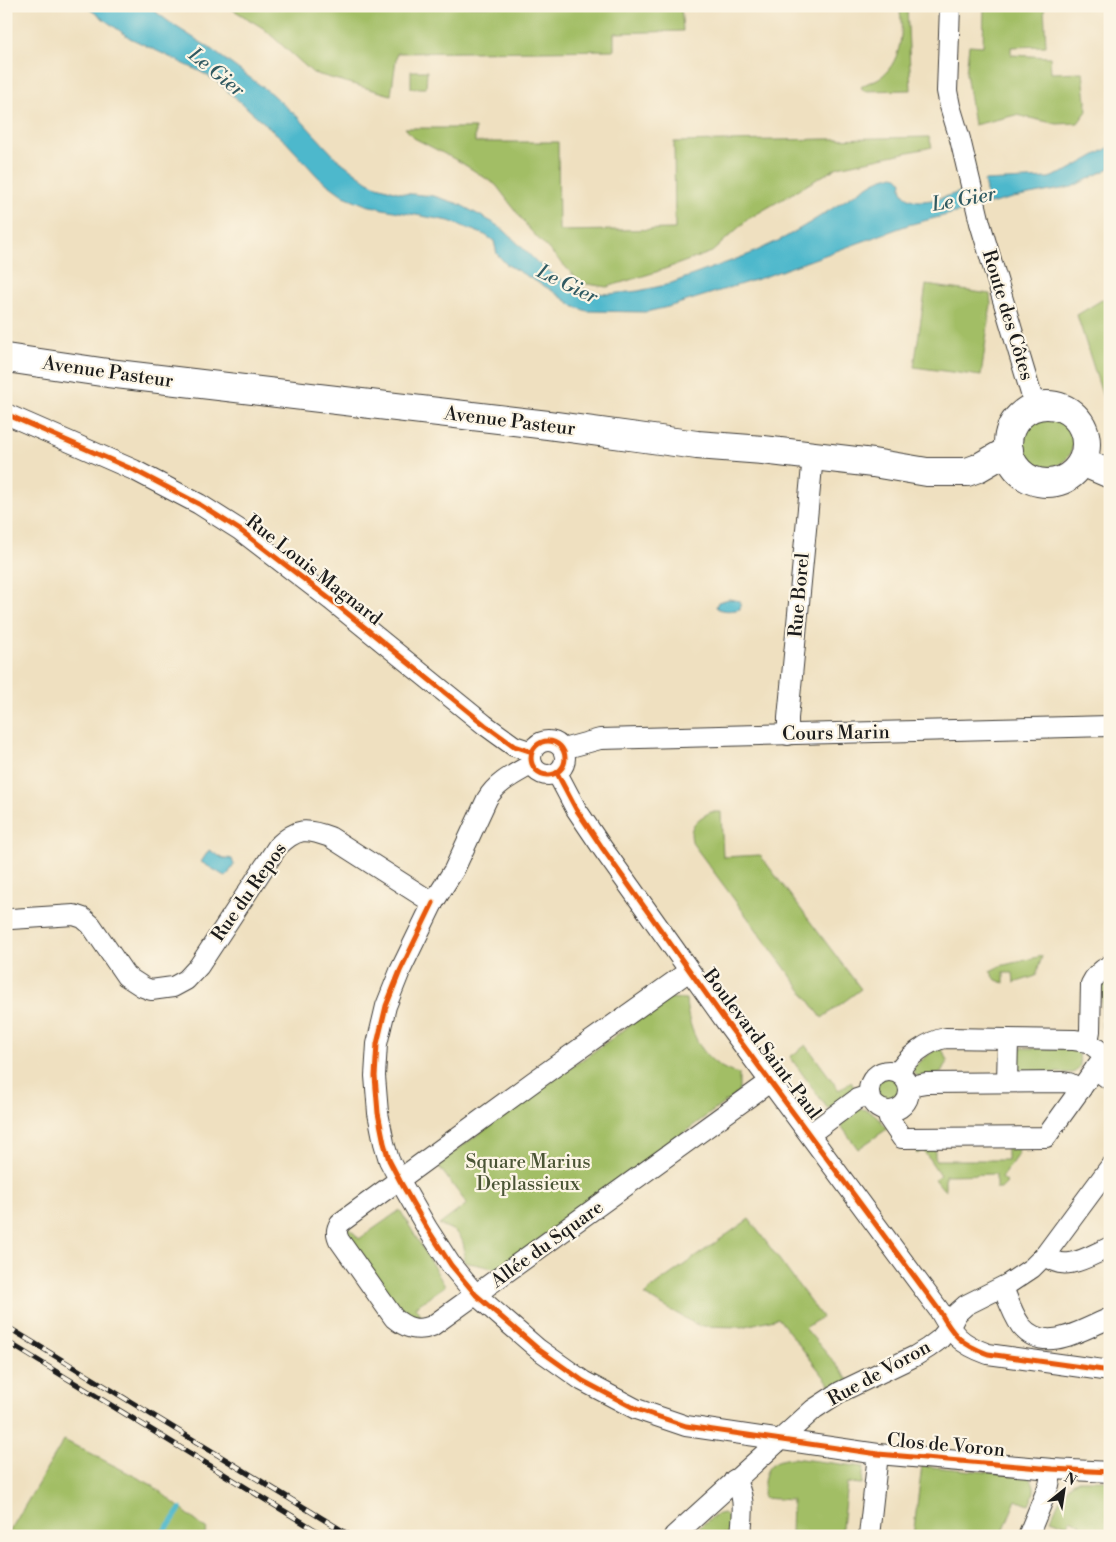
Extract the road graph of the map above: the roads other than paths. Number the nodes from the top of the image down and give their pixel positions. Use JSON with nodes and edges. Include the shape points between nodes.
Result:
{"nodes":[{"id":1,"x":950,"y":6,"type":"edge"},
{"id":2,"x":6,"y":358,"type":"edge"},
{"id":3,"x":1035,"y":407,"type":"junction"},
{"id":4,"x":6,"y":414,"type":"edge"},
{"id":5,"x":1009,"y":450,"type":"junction"},
{"id":6,"x":813,"y":456,"type":"junction"},
{"id":7,"x":1082,"y":462,"type":"junction"},
{"id":8,"x":1110,"y":474,"type":"edge"},
{"id":9,"x":1110,"y":726,"type":"edge"},
{"id":10,"x":788,"y":735,"type":"junction"},
{"id":11,"x":563,"y":749,"type":"junction"},
{"id":12,"x":532,"y":758,"type":"junction"},
{"id":13,"x":557,"y":773,"type":"junction"},
{"id":14,"x":433,"y":902,"type":"junction"},
{"id":15,"x":11,"y":919,"type":"dead end"},
{"id":16,"x":1110,"y":966,"type":"edge"},
{"id":17,"x":689,"y":971,"type":"junction"},
{"id":18,"x":1008,"y":1040,"type":"junction"},
{"id":19,"x":1088,"y":1042,"type":"junction"},
{"id":20,"x":1105,"y":1066,"type":"edge"},
{"id":21,"x":903,"y":1080,"type":"junction"},
{"id":22,"x":771,"y":1081,"type":"junction"},
{"id":23,"x":1007,"y":1082,"type":"junction"},
{"id":24,"x":1081,"y":1089,"type":"junction"},
{"id":25,"x":869,"y":1095,"type":"junction"},
{"id":26,"x":888,"y":1112,"type":"junction"},
{"id":27,"x":810,"y":1134,"type":"junction"},
{"id":28,"x":1110,"y":1167,"type":"edge"},
{"id":29,"x":400,"y":1181,"type":"junction"},
{"id":30,"x":1110,"y":1247,"type":"edge"},
{"id":31,"x":1045,"y":1255,"type":"junction"},
{"id":32,"x":1003,"y":1287,"type":"junction"},
{"id":33,"x":476,"y":1295,"type":"junction"},
{"id":34,"x":1110,"y":1318,"type":"edge"},
{"id":35,"x":949,"y":1328,"type":"junction"},
{"id":36,"x":1110,"y":1371,"type":"edge"},
{"id":37,"x":781,"y":1439,"type":"junction"},
{"id":38,"x":878,"y":1454,"type":"junction"},
{"id":39,"x":1052,"y":1469,"type":"junction"},
{"id":40,"x":1110,"y":1472,"type":"edge"},
{"id":41,"x":734,"y":1480,"type":"junction"},
{"id":42,"x":674,"y":1536,"type":"edge"},
{"id":43,"x":741,"y":1536,"type":"edge"},
{"id":44,"x":868,"y":1536,"type":"edge"},
{"id":45,"x":1028,"y":1536,"type":"edge"}],
"edges":[{"from":1,"to":3,"type":"street","name":"Route des Côtes","via":[[950,106],[980,223]]},
{"from":2,"to":6,"type":"main road","name":"Avenue Pasteur","via":[[697,445]]},
{"from":3,"to":5,"type":"main road","via":[[1020,416],[1013,426]]},
{"from":3,"to":7,"type":"main road","via":[[1053,406],[1075,417],[1086,440]]},
{"from":4,"to":12,"type":"street","name":"Rue Louis Magnard","via":[[134,470],[240,530],[484,725]]},
{"from":5,"to":6,"type":"main road","name":"Avenue Pasteur","via":[[978,468],[946,473]]},
{"from":5,"to":7,"type":"main road","via":[[1019,471],[1040,482],[1063,480]]},
{"from":6,"to":10,"type":"street","name":"Rue Borel"},
{"from":7,"to":8,"type":"main road"},
{"from":9,"to":10,"type":"street","name":"Cours Marin"},
{"from":10,"to":11,"type":"street","name":"Cours Marin","via":[[600,739]]},
{"from":11,"to":12,"type":"street","via":[[549,741],[539,744]]},
{"from":11,"to":13,"type":"street","via":[[566,761]]},
{"from":12,"to":13,"type":"street","via":[[535,769],[545,775]]},
{"from":12,"to":14,"type":"street","via":[[492,790],[454,870]]},
{"from":13,"to":17,"type":"street","name":"Boulevard Saint-Paul","via":[[603,850]]},
{"from":14,"to":15,"type":"street","name":"Rue du Repos","via":[[330,837],[315,831],[302,831],[289,836],[278,846],[199,966],[186,980],[159,990],[143,987],[126,976],[83,918],[74,914]]},
{"from":14,"to":29,"type":"street","name":"Clos de Voron","via":[[400,971],[376,1044],[378,1113],[386,1151]]},
{"from":16,"to":19,"type":"street","via":[[1100,971],[1091,984]]},
{"from":17,"to":22,"type":"street","name":"Boulevard Saint-Paul"},
{"from":17,"to":29,"type":"street","name":"Allée du Square"},
{"from":18,"to":19,"type":"street"},
{"from":18,"to":21,"type":"street","via":[[938,1040],[904,1063]]},
{"from":18,"to":23,"type":"street"},
{"from":19,"to":20,"type":"street"},
{"from":20,"to":24,"type":"street"},
{"from":21,"to":23,"type":"street","via":[[926,1083]]},
{"from":21,"to":25,"type":"street","via":[[886,1071],[876,1076],[870,1085]]},
{"from":21,"to":26,"type":"street","via":[[909,1093],[905,1104]]},
{"from":22,"to":27,"type":"street","name":"Boulevard Saint-Paul"},
{"from":22,"to":33,"type":"street","name":"Allée du Square"},
{"from":23,"to":24,"type":"street","via":[[1069,1082]]},
{"from":24,"to":26,"type":"street","via":[[1046,1137],[902,1138]]},
{"from":25,"to":26,"type":"street","via":[[876,1106]]},
{"from":25,"to":27,"type":"street","via":[[858,1099]]},
{"from":27,"to":35,"type":"street","name":"Boulevard Saint-Paul"},
{"from":28,"to":31,"type":"street","name":"Rue de Voron"},
{"from":29,"to":33,"type":"street","name":"Clos de Voron","via":[[441,1250]]},
{"from":29,"to":33,"type":"street","name":"Allée du Square","via":[[340,1224],[337,1229],[339,1240],[394,1318],[410,1328],[417,1330],[432,1326]]},
{"from":30,"to":31,"type":"street","via":[[1064,1264],[1056,1263]]},
{"from":31,"to":32,"type":"street","name":"Rue de Voron"},
{"from":32,"to":34,"type":"street","via":[[1020,1325],[1043,1340],[1058,1340]]},
{"from":32,"to":35,"type":"street","name":"Rue de Voron","via":[[966,1305]]},
{"from":33,"to":37,"type":"street","name":"Clos de Voron","via":[[538,1349],[583,1381],[636,1409],[686,1426]]},
{"from":35,"to":36,"type":"street","name":"Boulevard Saint-Paul","via":[[960,1341],[988,1354]]},
{"from":35,"to":37,"type":"street","name":"Rue de Voron","via":[[940,1339],[915,1356],[840,1392],[814,1409]]},
{"from":37,"to":38,"type":"street","name":"Clos de Voron"},
{"from":37,"to":41,"type":"street","name":"Rue de Voron"},
{"from":38,"to":39,"type":"street","name":"Clos de Voron"},
{"from":38,"to":44,"type":"street","name":"Clos de Voron"},
{"from":39,"to":40,"type":"street","name":"Clos de Voron"},
{"from":39,"to":45,"type":"street","via":[[1049,1485]]},
{"from":41,"to":42,"type":"street","name":"Rue de Voron"},
{"from":41,"to":43,"type":"street","via":[[741,1491],[743,1504]]}]}
